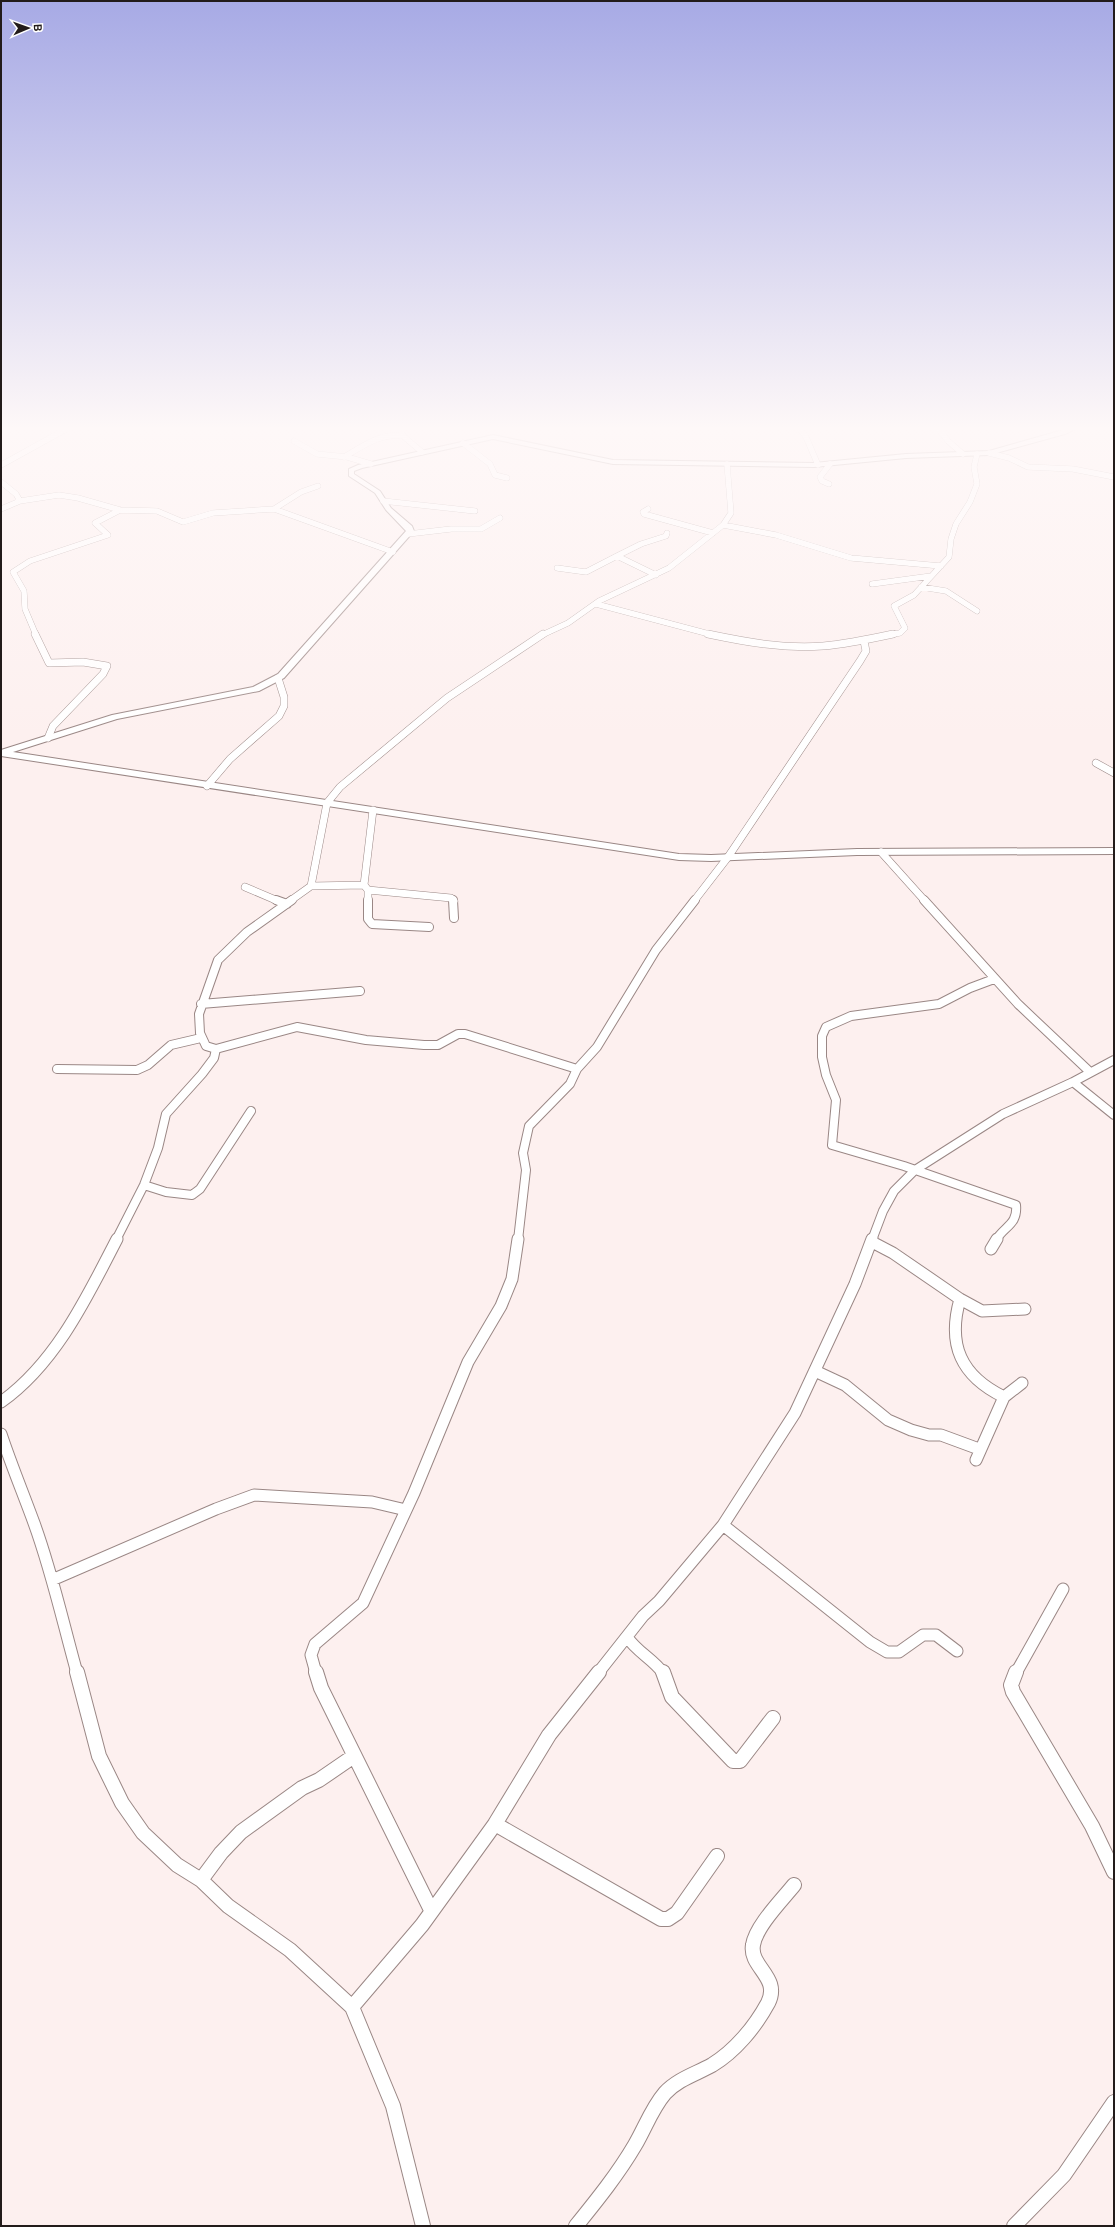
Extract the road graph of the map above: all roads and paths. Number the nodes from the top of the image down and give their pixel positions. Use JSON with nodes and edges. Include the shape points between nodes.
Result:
{"nodes":[{"id":1,"x":108,"y":532,"type":"edge"},
{"id":2,"x":337,"y":532,"type":"edge"},
{"id":3,"x":426,"y":532,"type":"edge"},
{"id":4,"x":709,"y":532,"type":"edge"},
{"id":5,"x":761,"y":532,"type":"edge"},
{"id":6,"x":953,"y":532,"type":"edge"},
{"id":7,"x":667,"y":533,"type":"dead end"},
{"id":8,"x":713,"y":533,"type":"joint"},
{"id":9,"x":408,"y":534,"type":"joint"},
{"id":10,"x":393,"y":552,"type":"junction"},
{"id":11,"x":617,"y":556,"type":"junction"},
{"id":12,"x":941,"y":566,"type":"junction"},
{"id":13,"x":557,"y":568,"type":"dead end"},
{"id":14,"x":656,"y":574,"type":"junction"},
{"id":15,"x":932,"y":576,"type":"junction"},
{"id":16,"x":872,"y":584,"type":"dead end"},
{"id":17,"x":921,"y":587,"type":"junction"},
{"id":18,"x":596,"y":604,"type":"junction"},
{"id":19,"x":977,"y":611,"type":"dead end"},
{"id":20,"x":864,"y":641,"type":"junction"},
{"id":21,"x":278,"y":678,"type":"junction"},
{"id":22,"x":48,"y":738,"type":"junction"},
{"id":23,"x":1,"y":753,"type":"edge"},
{"id":24,"x":1096,"y":763,"type":"dead end"},
{"id":25,"x":1114,"y":773,"type":"edge"},
{"id":26,"x":207,"y":786,"type":"junction"},
{"id":27,"x":327,"y":803,"type":"junction"},
{"id":28,"x":373,"y":810,"type":"junction"},
{"id":29,"x":1114,"y":851,"type":"edge"},
{"id":30,"x":881,"y":852,"type":"junction"},
{"id":31,"x":728,"y":858,"type":"junction"},
{"id":32,"x":310,"y":886,"type":"junction"},
{"id":33,"x":244,"y":887,"type":"dead end"},
{"id":34,"x":366,"y":888,"type":"junction"},
{"id":35,"x":287,"y":904,"type":"junction"},
{"id":36,"x":454,"y":918,"type":"dead end"},
{"id":37,"x":429,"y":927,"type":"dead end"},
{"id":38,"x":994,"y":979,"type":"junction"},
{"id":39,"x":360,"y":991,"type":"dead end"},
{"id":40,"x":201,"y":1004,"type":"junction"},
{"id":41,"x":201,"y":1038,"type":"junction"},
{"id":42,"x":216,"y":1049,"type":"junction"},
{"id":43,"x":1114,"y":1060,"type":"edge"},
{"id":44,"x":57,"y":1069,"type":"dead end"},
{"id":45,"x":577,"y":1069,"type":"junction"},
{"id":46,"x":1090,"y":1072,"type":"junction"},
{"id":47,"x":1073,"y":1082,"type":"junction"},
{"id":48,"x":251,"y":1111,"type":"dead end"},
{"id":49,"x":1114,"y":1115,"type":"edge"},
{"id":50,"x":915,"y":1170,"type":"junction"},
{"id":51,"x":144,"y":1185,"type":"junction"},
{"id":52,"x":872,"y":1242,"type":"junction"},
{"id":53,"x":991,"y":1249,"type":"dead end"},
{"id":54,"x":960,"y":1299,"type":"junction"},
{"id":55,"x":1025,"y":1309,"type":"dead end"},
{"id":56,"x":815,"y":1371,"type":"junction"},
{"id":57,"x":1022,"y":1383,"type":"dead end"},
{"id":58,"x":1004,"y":1397,"type":"junction"},
{"id":59,"x":1,"y":1402,"type":"edge"},
{"id":60,"x":1,"y":1434,"type":"edge"},
{"id":61,"x":979,"y":1449,"type":"junction"},
{"id":62,"x":976,"y":1460,"type":"dead end"},
{"id":63,"x":406,"y":1510,"type":"junction"},
{"id":64,"x":723,"y":1525,"type":"junction"},
{"id":65,"x":52,"y":1580,"type":"junction"},
{"id":66,"x":1063,"y":1589,"type":"dead end"},
{"id":67,"x":627,"y":1637,"type":"junction"},
{"id":68,"x":957,"y":1651,"type":"dead end"},
{"id":69,"x":773,"y":1718,"type":"dead end"},
{"id":70,"x":354,"y":1756,"type":"junction"},
{"id":71,"x":495,"y":1824,"type":"junction"},
{"id":72,"x":716,"y":1856,"type":"dead end"},
{"id":73,"x":1114,"y":1872,"type":"edge"},
{"id":74,"x":201,"y":1880,"type":"junction"},
{"id":75,"x":794,"y":1885,"type":"dead end"},
{"id":76,"x":431,"y":1910,"type":"junction"},
{"id":77,"x":352,"y":2007,"type":"junction"},
{"id":78,"x":1114,"y":2102,"type":"edge"},
{"id":79,"x":423,"y":2226,"type":"edge"},
{"id":80,"x":576,"y":2226,"type":"edge"},
{"id":81,"x":1014,"y":2226,"type":"edge"}],
"edges":[{"from":1,"to":22,"type":"street","via":[[108,536],[30,561],[13,572],[24,591],[22,598],[25,609],[49,663],[83,662],[107,666],[104,674],[52,726]]},
{"from":2,"to":10,"type":"street"},
{"from":3,"to":9,"type":"street"},
{"from":4,"to":8,"type":"street"},
{"from":5,"to":12,"type":"street","via":[[851,558]]},
{"from":6,"to":12,"type":"street","via":[[949,557]]},
{"from":7,"to":11,"type":"street","via":[[661,539],[641,544]]},
{"from":8,"to":14,"type":"street","via":[[681,561]]},
{"from":9,"to":10,"type":"street"},
{"from":10,"to":21,"type":"street","via":[[384,562],[378,564]]},
{"from":11,"to":13,"type":"street","via":[[586,572]]},
{"from":11,"to":14,"type":"street"},
{"from":12,"to":15,"type":"street"},
{"from":14,"to":18,"type":"street"},
{"from":15,"to":16,"type":"street","via":[[905,582]]},
{"from":15,"to":17,"type":"street"},
{"from":17,"to":19,"type":"street","via":[[946,591]]},
{"from":17,"to":20,"type":"street","via":[[914,595],[894,606],[905,628],[903,631]]},
{"from":18,"to":20,"type":"street","via":[[676,627],[770,645],[821,646]]},
{"from":18,"to":27,"type":"street","via":[[568,623],[547,632],[446,698],[340,787]]},
{"from":20,"to":31,"type":"street","via":[[866,651],[860,661]]},
{"from":21,"to":22,"type":"street","via":[[256,688],[115,716]]},
{"from":21,"to":26,"type":"street","via":[[286,699],[279,716],[230,759]]},
{"from":22,"to":23,"type":"street"},
{"from":23,"to":26,"type":"street"},
{"from":24,"to":25,"type":"street"},
{"from":26,"to":27,"type":"street"},
{"from":27,"to":28,"type":"street"},
{"from":27,"to":32,"type":"street"},
{"from":28,"to":31,"type":"street","via":[[679,857]]},
{"from":28,"to":34,"type":"street","via":[[367,846]]},
{"from":29,"to":30,"type":"street"},
{"from":30,"to":31,"type":"street"},
{"from":30,"to":38,"type":"street"},
{"from":31,"to":45,"type":"street","via":[[665,937],[597,1047]]},
{"from":32,"to":34,"type":"street"},
{"from":32,"to":35,"type":"street"},
{"from":33,"to":35,"type":"street"},
{"from":34,"to":36,"type":"street","via":[[451,898],[454,900]]},
{"from":34,"to":37,"type":"street","via":[[368,919],[372,924]]},
{"from":35,"to":40,"type":"street","via":[[226,950],[218,960]]},
{"from":38,"to":46,"type":"street"},
{"from":38,"to":50,"type":"street","via":[[939,1004],[851,1016],[826,1027],[822,1033],[823,1065],[836,1103],[830,1134],[832,1145]]},
{"from":39,"to":40,"type":"street"},
{"from":40,"to":41,"type":"street","via":[[197,1020]]},
{"from":41,"to":42,"type":"street","via":[[206,1046]]},
{"from":41,"to":44,"type":"street","via":[[177,1042],[165,1048],[148,1066],[137,1070]]},
{"from":42,"to":45,"type":"street","via":[[297,1027],[366,1040],[424,1045],[438,1045],[458,1034],[465,1034]]},
{"from":42,"to":51,"type":"street","via":[[214,1058],[202,1074],[166,1114],[158,1148]]},
{"from":43,"to":46,"type":"street"},
{"from":45,"to":63,"type":"street","via":[[570,1084],[529,1126],[523,1153],[526,1170],[512,1279],[501,1306],[468,1362]]},
{"from":46,"to":47,"type":"street"},
{"from":47,"to":49,"type":"street"},
{"from":47,"to":50,"type":"street","via":[[1008,1110]]},
{"from":48,"to":51,"type":"street","via":[[200,1189],[192,1195],[166,1192]]},
{"from":50,"to":52,"type":"street","via":[[894,1191],[883,1211]]},
{"from":50,"to":53,"type":"street","via":[[1016,1205],[1017,1213],[1009,1228],[1000,1233]]},
{"from":51,"to":59,"type":"street","via":[[83,1306],[52,1350],[18,1390]]},
{"from":52,"to":54,"type":"street","via":[[893,1253]]},
{"from":52,"to":56,"type":"street"},
{"from":54,"to":55,"type":"street","via":[[982,1311]]},
{"from":54,"to":58,"type":"street","via":[[953,1322],[961,1360],[968,1372],[986,1390]]},
{"from":56,"to":61,"type":"street","via":[[845,1385],[888,1420],[911,1430],[941,1435]]},
{"from":56,"to":64,"type":"street","via":[[795,1413]]},
{"from":57,"to":58,"type":"street"},
{"from":58,"to":61,"type":"street"},
{"from":60,"to":65,"type":"street"},
{"from":61,"to":62,"type":"street"},
{"from":63,"to":65,"type":"street","via":[[372,1502],[254,1495]]},
{"from":63,"to":70,"type":"street","via":[[363,1603],[314,1644],[311,1655],[321,1688]]},
{"from":64,"to":67,"type":"street"},
{"from":64,"to":68,"type":"street","via":[[870,1642],[887,1652],[899,1652],[923,1634],[936,1635]]},
{"from":65,"to":74,"type":"street","via":[[99,1756],[122,1803],[143,1832],[177,1865]]},
{"from":66,"to":73,"type":"street","via":[[1011,1685],[1092,1826]]},
{"from":67,"to":69,"type":"street","via":[[633,1646],[659,1667],[666,1677],[672,1697],[733,1761],[740,1761]]},
{"from":67,"to":71,"type":"street","via":[[548,1735]]},
{"from":70,"to":74,"type":"street","via":[[319,1780],[302,1788],[241,1832]]},
{"from":70,"to":76,"type":"street"},
{"from":71,"to":72,"type":"street","via":[[661,1920],[677,1913]]},
{"from":71,"to":76,"type":"street"},
{"from":74,"to":77,"type":"street","via":[[228,1906],[290,1950]]},
{"from":75,"to":80,"type":"street","via":[[753,1945],[753,1952],[770,1982],[770,2001],[750,2031],[728,2054],[666,2092],[631,2152]]},
{"from":76,"to":77,"type":"street","via":[[422,1925]]},
{"from":77,"to":79,"type":"street","via":[[393,2106]]},
{"from":78,"to":81,"type":"street","via":[[1064,2175]]}]}
